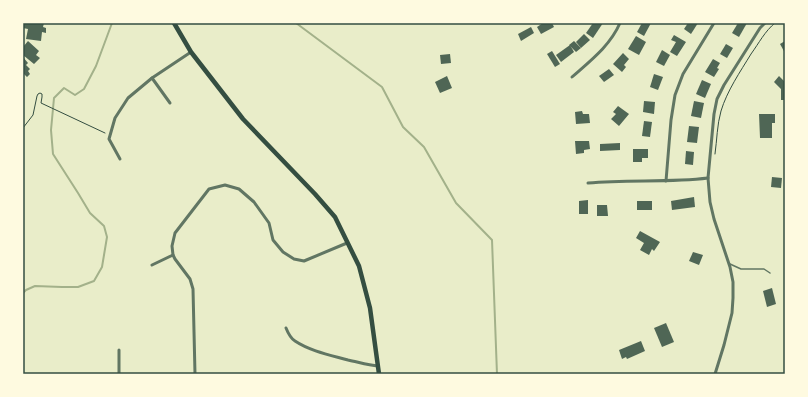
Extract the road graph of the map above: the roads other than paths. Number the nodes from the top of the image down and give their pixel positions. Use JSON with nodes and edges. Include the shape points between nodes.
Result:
{"nodes":[{"id":1,"x":174,"y":23,"type":"edge"},
{"id":2,"x":620,"y":23,"type":"edge"},
{"id":3,"x":714,"y":23,"type":"edge"},
{"id":4,"x":766,"y":23,"type":"edge"},
{"id":5,"x":191,"y":52,"type":"junction"},
{"id":6,"x":572,"y":77,"type":"dead end"},
{"id":7,"x":152,"y":78,"type":"junction"},
{"id":8,"x":170,"y":103,"type":"dead end"},
{"id":9,"x":120,"y":159,"type":"dead end"},
{"id":10,"x":708,"y":178,"type":"junction"},
{"id":11,"x":666,"y":181,"type":"junction"},
{"id":12,"x":588,"y":183,"type":"dead end"},
{"id":13,"x":347,"y":243,"type":"junction"},
{"id":14,"x":173,"y":255,"type":"junction"},
{"id":15,"x":729,"y":263,"type":"junction"},
{"id":16,"x":152,"y":265,"type":"dead end"},
{"id":17,"x":770,"y":273,"type":"dead end"},
{"id":18,"x":286,"y":328,"type":"dead end"},
{"id":19,"x":119,"y":350,"type":"dead end"},
{"id":20,"x":378,"y":366,"type":"junction"},
{"id":21,"x":119,"y":374,"type":"edge"},
{"id":22,"x":195,"y":374,"type":"edge"},
{"id":23,"x":379,"y":374,"type":"edge"},
{"id":24,"x":716,"y":374,"type":"edge"}],
"edges":[{"from":1,"to":5,"type":"main road"},
{"from":2,"to":6,"type":"street","via":[[607,45]]},
{"from":3,"to":11,"type":"street","via":[[683,74],[675,96]]},
{"from":4,"to":10,"type":"street","via":[[760,28],[717,100]]},
{"from":5,"to":7,"type":"street"},
{"from":5,"to":13,"type":"main road","via":[[243,119],[335,217]]},
{"from":7,"to":8,"type":"street"},
{"from":7,"to":9,"type":"street","via":[[128,98],[115,118],[109,139]]},
{"from":10,"to":11,"type":"street"},
{"from":10,"to":15,"type":"street","via":[[714,219]]},
{"from":11,"to":12,"type":"street"},
{"from":13,"to":14,"type":"street","via":[[304,261],[294,259],[283,252],[274,240],[269,223],[254,202],[239,189],[225,185],[209,189],[179,227],[172,246]]},
{"from":13,"to":20,"type":"main road","via":[[358,266],[370,308]]},
{"from":14,"to":16,"type":"street"},
{"from":14,"to":22,"type":"street","via":[[190,279],[193,289]]},
{"from":15,"to":17,"type":"lane","via":[[738,268],[764,269]]},
{"from":15,"to":24,"type":"street","via":[[733,282],[732,313]]},
{"from":18,"to":20,"type":"street","via":[[294,340],[316,351]]},
{"from":19,"to":21,"type":"street"},
{"from":20,"to":23,"type":"main road"}]}
